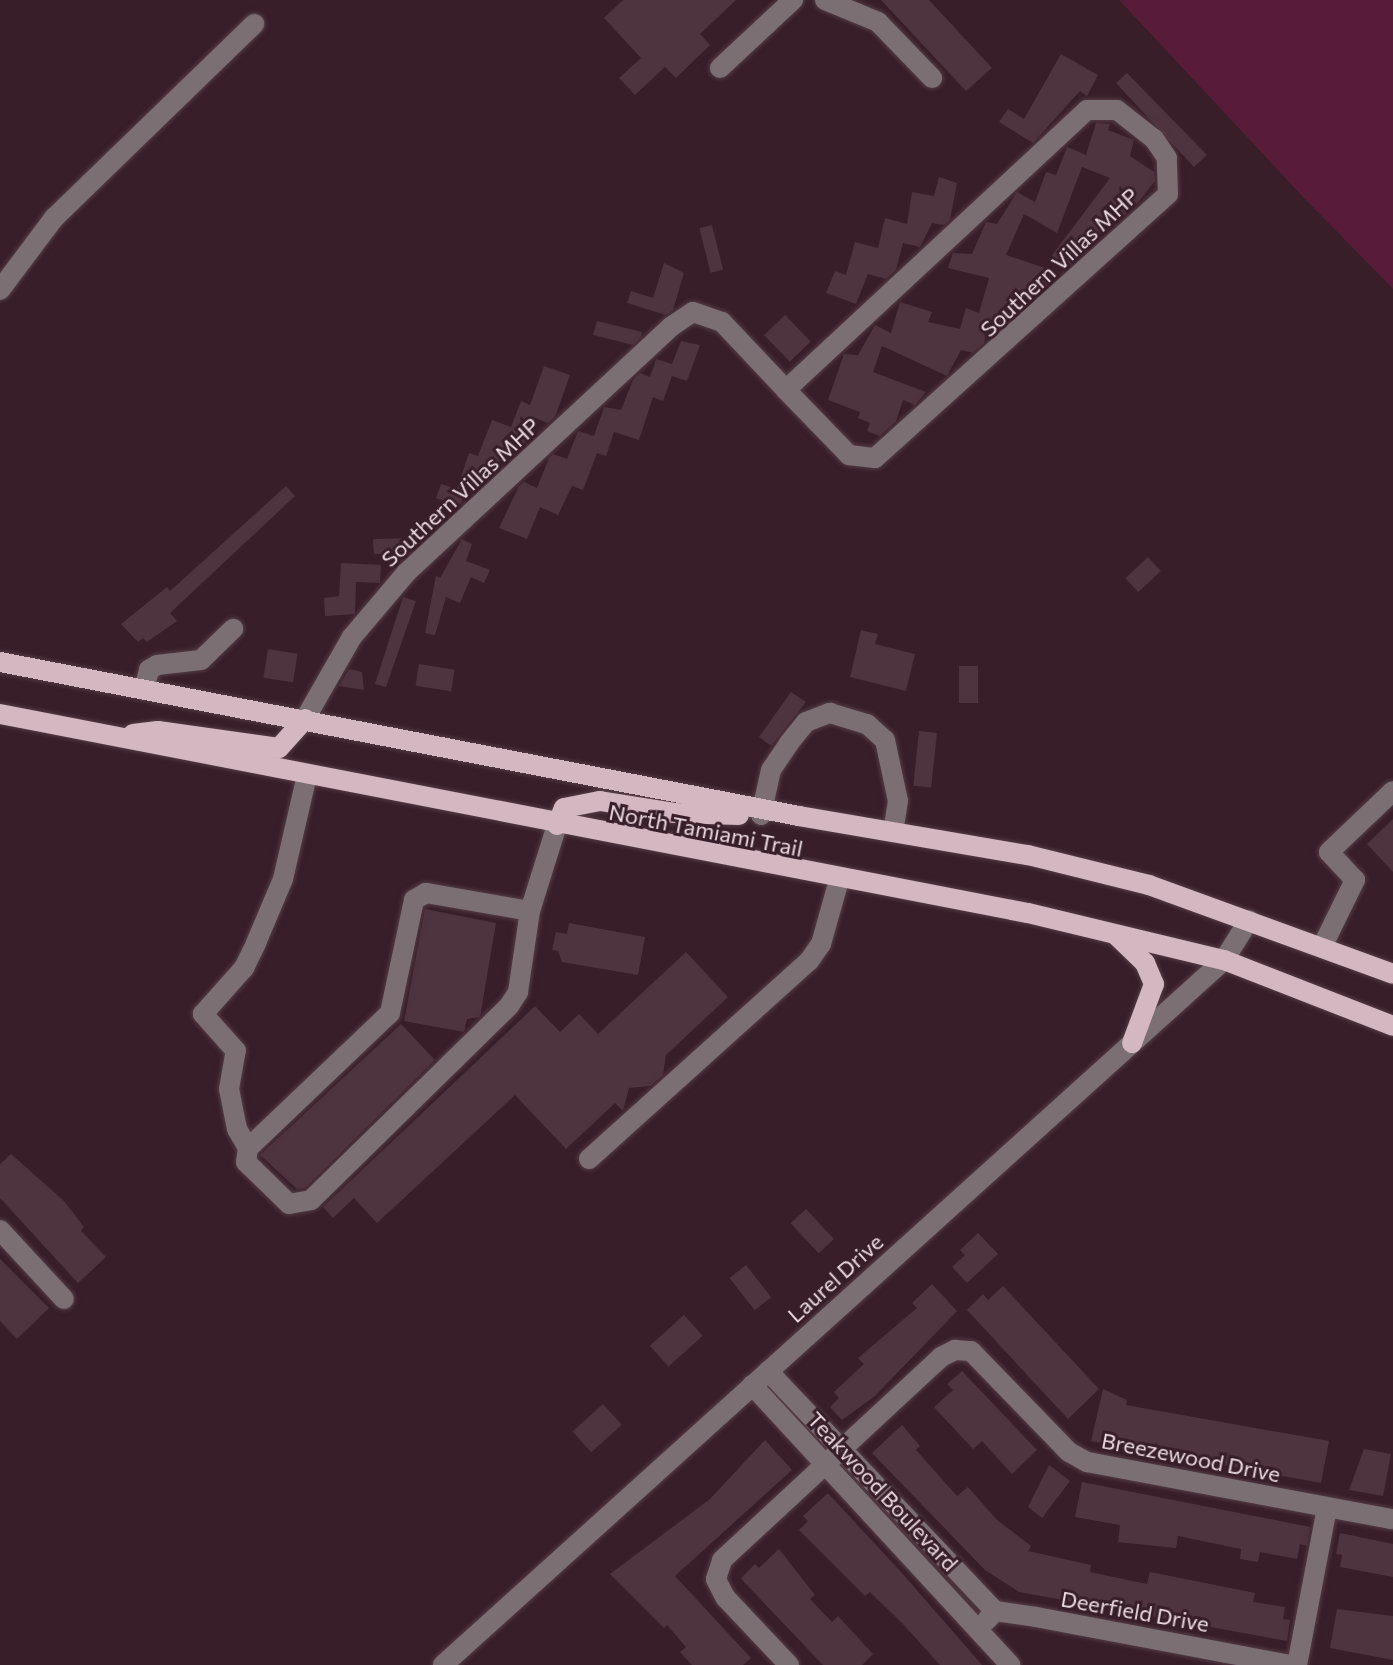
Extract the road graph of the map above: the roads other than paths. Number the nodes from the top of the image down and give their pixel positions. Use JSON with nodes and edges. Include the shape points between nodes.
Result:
{"nodes":[{"id":1,"x":793,"y":0,"type":"edge"},
{"id":2,"x":825,"y":0,"type":"edge"},
{"id":3,"x":254,"y":24,"type":"dead end"},
{"id":4,"x":720,"y":68,"type":"dead end"},
{"id":5,"x":932,"y":78,"type":"dead end"},
{"id":6,"x":0,"y":290,"type":"edge"},
{"id":7,"x":786,"y":390,"type":"junction"},
{"id":8,"x":233,"y":629,"type":"dead end"},
{"id":9,"x":0,"y":662,"type":"edge"},
{"id":10,"x":144,"y":690,"type":"junction"},
{"id":11,"x":0,"y":714,"type":"edge"},
{"id":12,"x":305,"y":719,"type":"junction"},
{"id":13,"x":113,"y":737,"type":"junction"},
{"id":14,"x":307,"y":775,"type":"junction"},
{"id":15,"x":1393,"y":791,"type":"edge"},
{"id":16,"x":762,"y":812,"type":"junction"},
{"id":17,"x":557,"y":825,"type":"junction"},
{"id":18,"x":893,"y":832,"type":"junction"},
{"id":19,"x":839,"y":880,"type":"junction"},
{"id":20,"x":530,"y":911,"type":"junction"},
{"id":21,"x":1249,"y":920,"type":"junction"},
{"id":22,"x":1116,"y":935,"type":"junction"},
{"id":23,"x":1322,"y":947,"type":"junction"},
{"id":24,"x":1224,"y":960,"type":"junction"},
{"id":25,"x":1393,"y":974,"type":"edge"},
{"id":26,"x":1393,"y":1026,"type":"edge"},
{"id":27,"x":1132,"y":1043,"type":"junction"},
{"id":28,"x":248,"y":1148,"type":"junction"},
{"id":29,"x":589,"y":1159,"type":"dead end"},
{"id":30,"x":0,"y":1230,"type":"edge"},
{"id":31,"x":64,"y":1299,"type":"dead end"},
{"id":32,"x":768,"y":1371,"type":"junction"},
{"id":33,"x":752,"y":1385,"type":"junction"},
{"id":34,"x":844,"y":1448,"type":"junction"},
{"id":35,"x":826,"y":1464,"type":"junction"},
{"id":36,"x":1327,"y":1508,"type":"junction"},
{"id":37,"x":1393,"y":1519,"type":"edge"},
{"id":38,"x":995,"y":1611,"type":"junction"},
{"id":39,"x":979,"y":1630,"type":"junction"},
{"id":40,"x":443,"y":1665,"type":"edge"},
{"id":41,"x":789,"y":1665,"type":"edge"},
{"id":42,"x":1010,"y":1665,"type":"edge"},
{"id":43,"x":1290,"y":1665,"type":"edge"},
{"id":44,"x":1297,"y":1665,"type":"edge"}],
"edges":[{"from":1,"to":4,"type":"street"},
{"from":2,"to":5,"type":"street","via":[[878,22]]},
{"from":3,"to":6,"type":"street","via":[[54,218]]},
{"from":7,"to":7,"type":"street","name":"Southern Villas MHP","via":[[849,455],[875,458],[889,451],[1168,194],[1167,158],[1154,139],[1117,110],[1087,110]]},
{"from":7,"to":12,"type":"street","name":"Southern Villas MHP","via":[[722,322],[693,312],[672,326],[406,573],[352,637]]},
{"from":8,"to":10,"type":"street","via":[[201,660],[149,670]]},
{"from":9,"to":10,"type":"main road","name":"North Tamiami Trail"},
{"from":10,"to":12,"type":"main road","name":"North Tamiami Trail"},
{"from":11,"to":13,"type":"main road","name":"North Tamiami Trail"},
{"from":12,"to":13,"type":"main road","via":[[279,748],[158,731]]},
{"from":12,"to":16,"type":"main road","name":"North Tamiami Trail"},
{"from":13,"to":14,"type":"main road","name":"North Tamiami Trail"},
{"from":14,"to":17,"type":"main road","name":"North Tamiami Trail"},
{"from":14,"to":28,"type":"street","via":[[283,879],[256,943],[244,968],[203,1014],[236,1051],[229,1089],[237,1129]]},
{"from":15,"to":23,"type":"street","via":[[1329,852],[1355,880]]},
{"from":16,"to":17,"type":"main road","via":[[674,813],[600,801],[564,808]]},
{"from":16,"to":18,"type":"main road","name":"North Tamiami Trail"},
{"from":16,"to":18,"type":"street","via":[[771,770],[806,722],[830,713],[848,716],[885,740],[898,801]]},
{"from":17,"to":19,"type":"main road","name":"North Tamiami Trail"},
{"from":17,"to":20,"type":"street"},
{"from":18,"to":21,"type":"main road","name":"North Tamiami Trail","via":[[1149,885]]},
{"from":19,"to":22,"type":"main road","name":"North Tamiami Trail","via":[[1028,913]]},
{"from":19,"to":29,"type":"street","via":[[821,944],[809,961]]},
{"from":20,"to":28,"type":"street","via":[[419,895],[411,910],[390,1013]]},
{"from":20,"to":28,"type":"street","via":[[518,992],[509,1006],[311,1200],[289,1204],[246,1162]]},
{"from":21,"to":23,"type":"main road","name":"North Tamiami Trail"},
{"from":21,"to":24,"type":"street","name":"Laurel Drive"},
{"from":22,"to":24,"type":"main road","name":"North Tamiami Trail"},
{"from":22,"to":27,"type":"main road","via":[[1145,963],[1154,984]]},
{"from":23,"to":25,"type":"main road","name":"North Tamiami Trail"},
{"from":24,"to":26,"type":"main road","name":"North Tamiami Trail"},
{"from":24,"to":27,"type":"street","name":"Laurel Drive"},
{"from":27,"to":32,"type":"street","name":"Laurel Drive"},
{"from":30,"to":31,"type":"street"},
{"from":32,"to":33,"type":"street","name":"Laurel Drive"},
{"from":32,"to":34,"type":"street","name":"Teakwood Boulevard"},
{"from":33,"to":35,"type":"street","name":"Teakwood Boulevard"},
{"from":33,"to":40,"type":"street","name":"Laurel Drive"},
{"from":34,"to":35,"type":"street","name":"Breezewood Drive"},
{"from":34,"to":36,"type":"street","name":"Breezewood Drive","via":[[941,1357],[955,1350],[971,1351],[1054,1438],[1087,1462]]},
{"from":34,"to":38,"type":"street","name":"Teakwood Boulevard"},
{"from":35,"to":39,"type":"street","name":"Teakwood Boulevard"},
{"from":35,"to":41,"type":"street","name":"Breezewood Drive","via":[[722,1560],[716,1579],[725,1597]]},
{"from":36,"to":37,"type":"street","name":"Breezewood Drive"},
{"from":36,"to":44,"type":"street"},
{"from":38,"to":39,"type":"street"},
{"from":38,"to":43,"type":"street","name":"Deerfield Drive"},
{"from":39,"to":42,"type":"street","name":"Teakwood Boulevard"}]}
